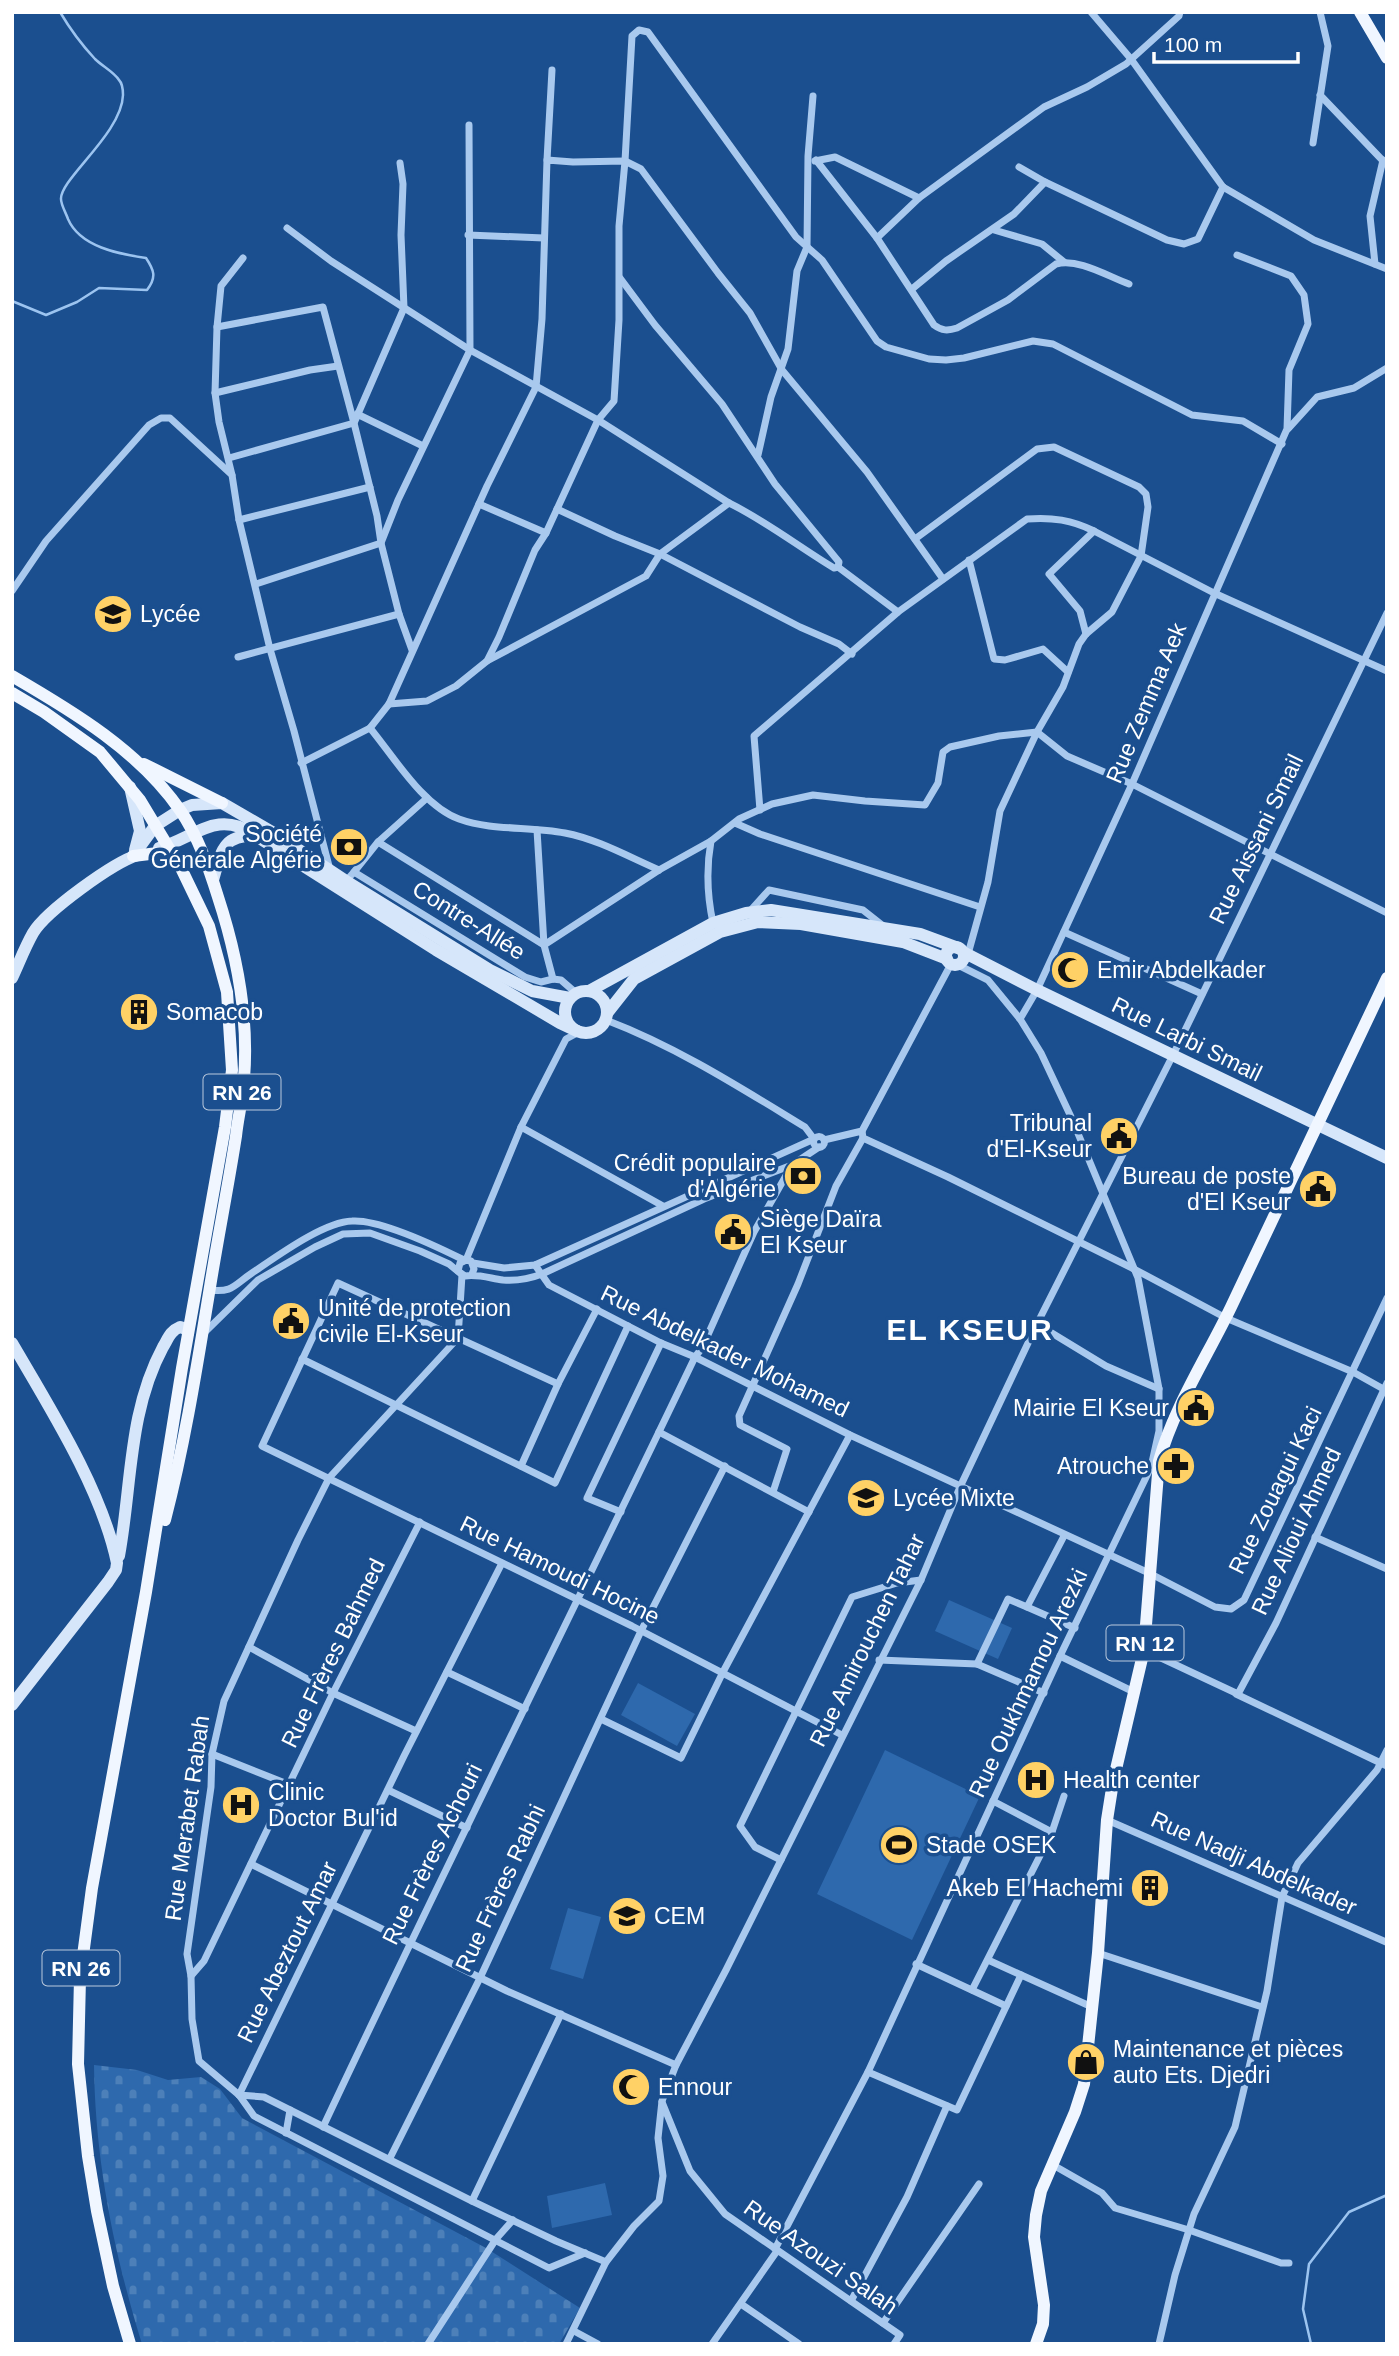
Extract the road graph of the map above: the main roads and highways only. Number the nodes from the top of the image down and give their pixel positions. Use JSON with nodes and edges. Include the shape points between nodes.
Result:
{"nodes":[{"id":1,"x":1360,"y":12,"type":"edge"},
{"id":2,"x":1387,"y":58,"type":"edge"},
{"id":3,"x":12,"y":676,"type":"edge"},
{"id":4,"x":12,"y":693,"type":"edge"},
{"id":5,"x":135,"y":760,"type":"junction"},
{"id":6,"x":130,"y":787,"type":"junction"},
{"id":7,"x":222,"y":803,"type":"junction"},
{"id":8,"x":180,"y":810,"type":"junction"},
{"id":9,"x":156,"y":826,"type":"junction"},
{"id":10,"x":194,"y":834,"type":"junction"},
{"id":11,"x":260,"y":838,"type":"junction"},
{"id":12,"x":167,"y":845,"type":"junction"},
{"id":13,"x":132,"y":856,"type":"junction"},
{"id":14,"x":181,"y":868,"type":"junction"},
{"id":15,"x":213,"y":880,"type":"junction"},
{"id":16,"x":958,"y":957,"type":"junction"},
{"id":17,"x":12,"y":978,"type":"edge"},
{"id":18,"x":1387,"y":978,"type":"edge"},
{"id":19,"x":579,"y":994,"type":"junction"},
{"id":20,"x":607,"y":1016,"type":"junction"},
{"id":21,"x":578,"y":1031,"type":"junction"},
{"id":22,"x":1317,"y":1126,"type":"junction"},
{"id":23,"x":1387,"y":1158,"type":"edge"},
{"id":24,"x":188,"y":1333,"type":"junction"},
{"id":25,"x":12,"y":1343,"type":"edge"},
{"id":26,"x":117,"y":1563,"type":"junction"},
{"id":27,"x":146,"y":1592,"type":"junction"},
{"id":28,"x":12,"y":1705,"type":"edge"},
{"id":29,"x":130,"y":2344,"type":"edge"},
{"id":30,"x":1036,"y":2344,"type":"edge"}],
"edges":[{"from":1,"to":2,"type":"main road"},
{"from":3,"to":5,"type":"main road","number":"RN 26"},
{"from":4,"to":6,"type":"main road","number":"RN 26","via":[[100,752]]},
{"from":5,"to":7,"type":"main road"},
{"from":5,"to":8,"type":"main road","number":"RN 26"},
{"from":6,"to":9,"type":"main road","number":"RN 26"},
{"from":6,"to":13,"type":"main road","via":[[140,831]]},
{"from":7,"to":8,"type":"main road"},
{"from":7,"to":19,"type":"main road","via":[[330,870],[350,876],[490,970],[532,991]]},
{"from":8,"to":9,"type":"main road"},
{"from":8,"to":10,"type":"main road","number":"RN 26"},
{"from":9,"to":12,"type":"main road","number":"RN 26"},
{"from":9,"to":13,"type":"main road"},
{"from":10,"to":11,"type":"main road","via":[[231,823]]},
{"from":10,"to":12,"type":"main road"},
{"from":10,"to":15,"type":"main road","number":"RN 26"},
{"from":11,"to":15,"type":"main road","via":[[244,835],[229,842]]},
{"from":11,"to":21,"type":"main road","via":[[436,950]]},
{"from":12,"to":13,"type":"main road"},
{"from":12,"to":14,"type":"main road","number":"RN 26"},
{"from":13,"to":14,"type":"main road","via":[[158,853]]},
{"from":13,"to":17,"type":"main road","via":[[74,893],[48,916],[34,931]]},
{"from":14,"to":24,"type":"main road","number":"RN 26","via":[[209,926],[221,965],[232,1070]]},
{"from":15,"to":27,"type":"main road","number":"RN 26","via":[[239,979],[244,1080],[204,1334],[179,1464]]},
{"from":16,"to":19,"type":"main road","via":[[920,934],[771,910],[749,912],[713,923]]},
{"from":16,"to":20,"type":"main road","via":[[801,924],[758,922],[720,932],[634,979]]},
{"from":16,"to":22,"type":"main road","name":"Rue Larbi Smail","via":[[1037,990]]},
{"from":18,"to":22,"type":"main road","number":"RN 12"},
{"from":19,"to":20,"type":"main road","via":[[602,998]]},
{"from":19,"to":21,"type":"main road","via":[[567,1004],[566,1015]]},
{"from":20,"to":21,"type":"main road","via":[[598,1030]]},
{"from":22,"to":23,"type":"main road","name":"Rue Larbi Smail"},
{"from":22,"to":30,"type":"main road","number":"RN 12","via":[[1165,1439],[1156,1482],[1144,1650],[1107,1820],[1084,2084],[1041,2191],[1036,2215],[1034,2238],[1044,2305]]},
{"from":24,"to":26,"type":"main road","via":[[180,1327],[170,1335],[138,1411]]},
{"from":24,"to":27,"type":"main road","number":"RN 26"},
{"from":25,"to":26,"type":"main road","via":[[105,1519]]},
{"from":26,"to":28,"type":"main road","via":[[108,1582]]},
{"from":27,"to":29,"type":"main road","number":"RN 26","via":[[92,1888],[77,2027],[97,2211]]}]}
